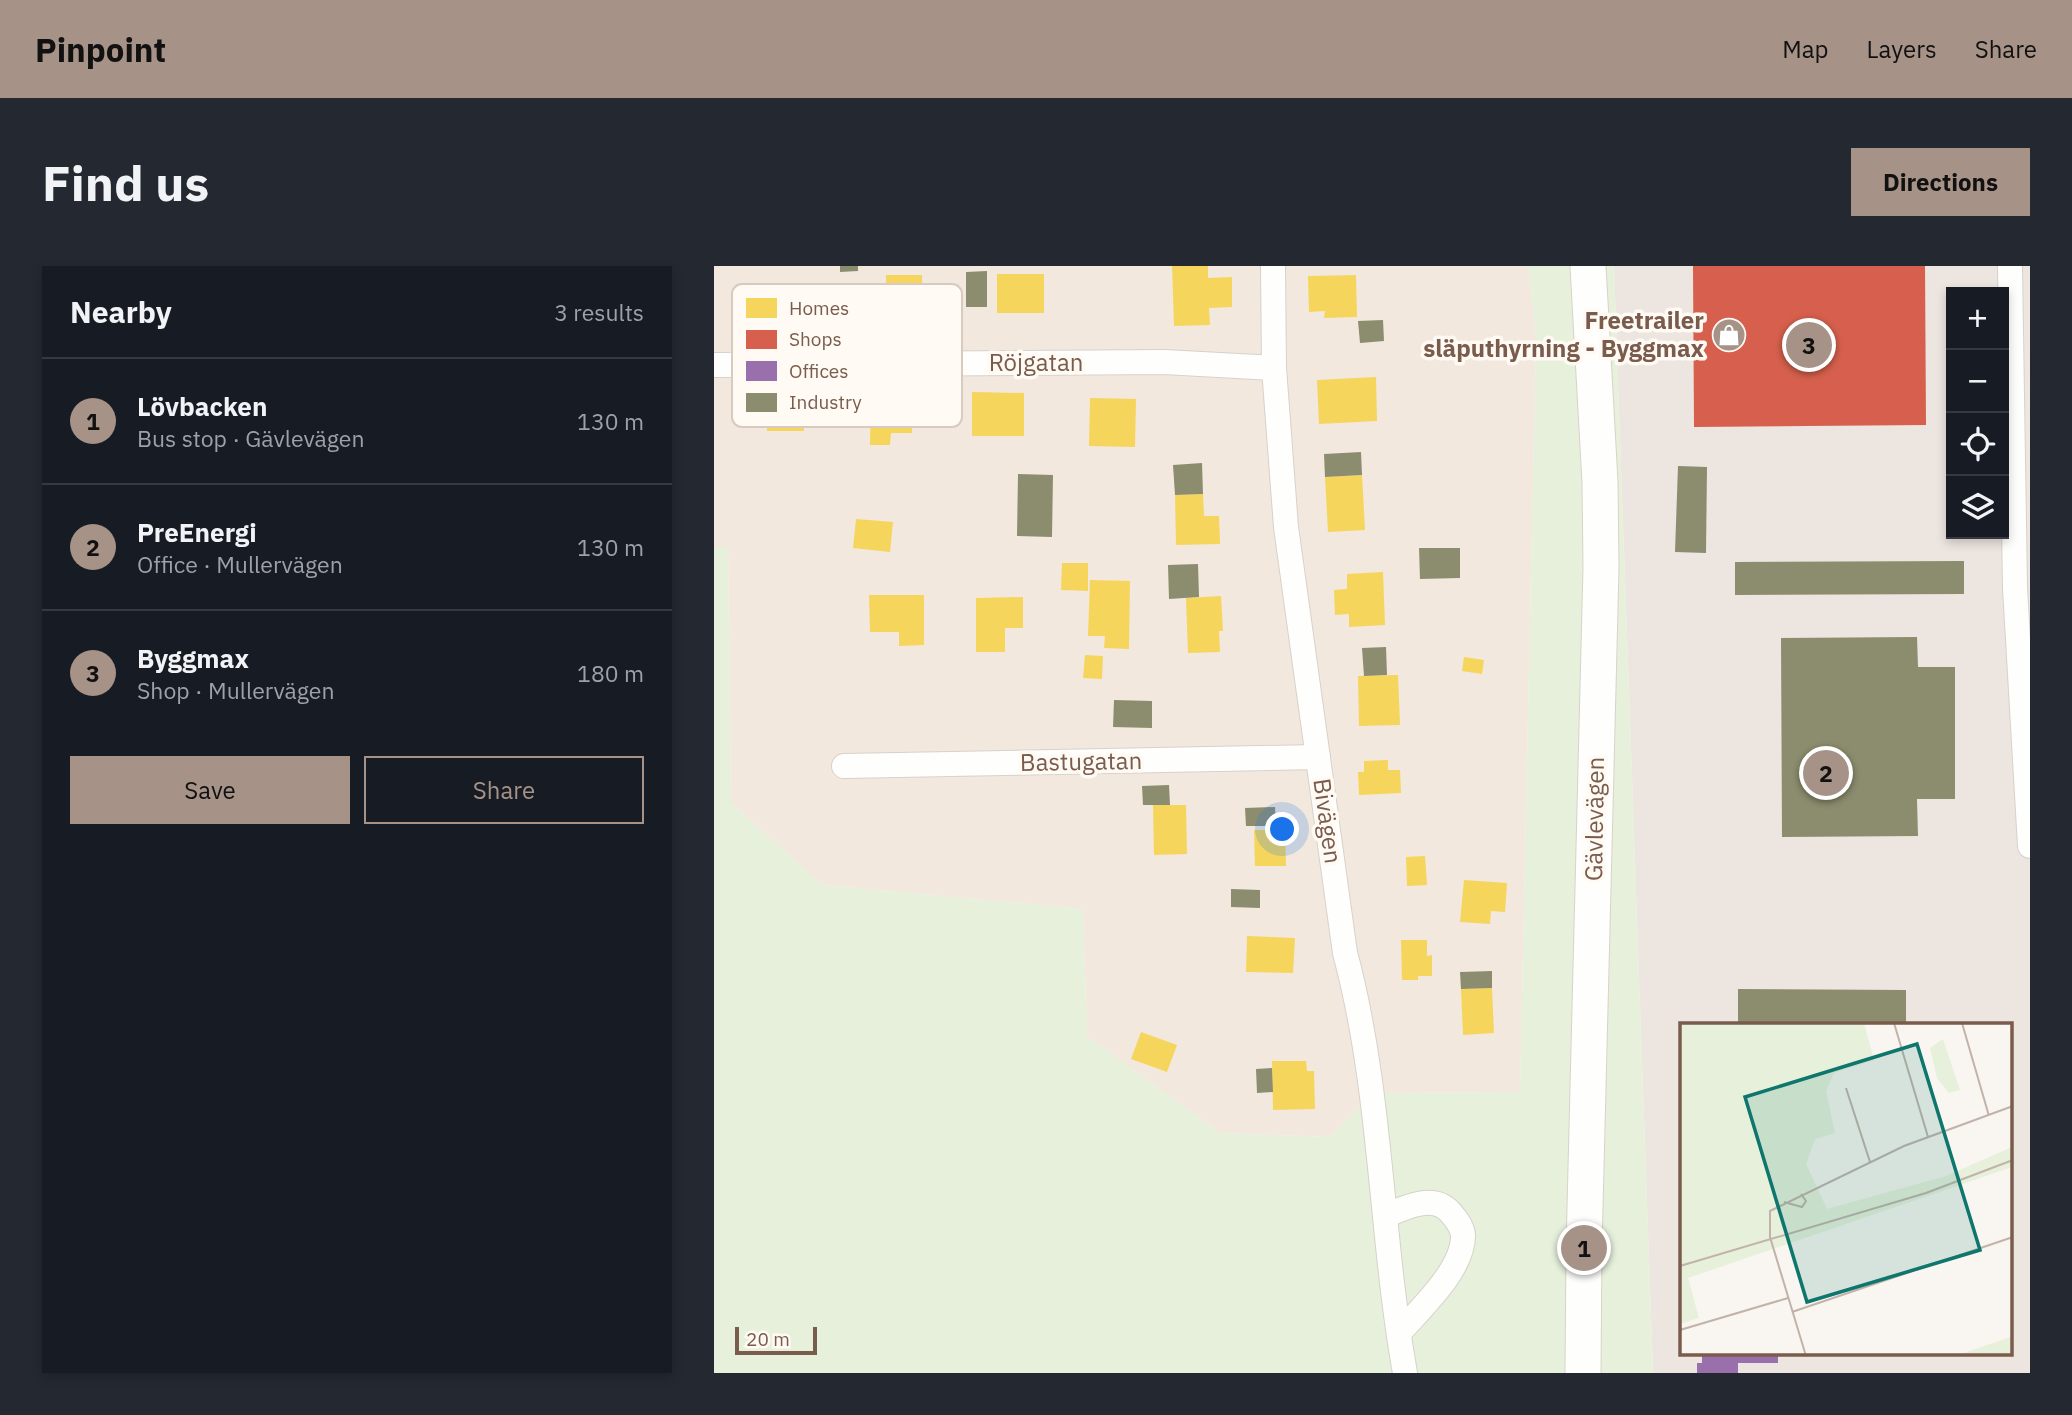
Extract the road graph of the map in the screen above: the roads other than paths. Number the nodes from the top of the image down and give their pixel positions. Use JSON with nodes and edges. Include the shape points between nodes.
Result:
{"nodes":[{"id":1,"x":1273,"y":266,"type":"edge"},
{"id":2,"x":1588,"y":266,"type":"edge"},
{"id":3,"x":2010,"y":266,"type":"edge"},
{"id":4,"x":962,"y":363,"type":"edge"},
{"id":5,"x":714,"y":365,"type":"edge"},
{"id":6,"x":732,"y":365,"type":"edge"},
{"id":7,"x":1274,"y":368,"type":"junction"},
{"id":8,"x":1318,"y":757,"type":"junction"},
{"id":9,"x":844,"y":766,"type":"dead end"},
{"id":10,"x":2030,"y":846,"type":"edge"},
{"id":11,"x":1385,"y":1216,"type":"junction"},
{"id":12,"x":1399,"y":1333,"type":"junction"},
{"id":13,"x":1405,"y":1373,"type":"edge"},
{"id":14,"x":1583,"y":1373,"type":"edge"}],
"edges":[{"from":1,"to":7,"type":"street","name":"Bivägen"},
{"from":2,"to":14,"type":"main road","name":"Gävlevägen","via":[[1601,568]]},
{"from":3,"to":10,"type":"street","via":[[2015,588]]},
{"from":4,"to":7,"type":"street","name":"Röjgatan","via":[[1164,362]]},
{"from":5,"to":6,"type":"street","name":"Röjgatan"},
{"from":7,"to":8,"type":"street","name":"Bivägen","via":[[1286,527]]},
{"from":8,"to":9,"type":"street","name":"Bastugatan"},
{"from":8,"to":11,"type":"street","name":"Bivägen","via":[[1345,953],[1358,1002],[1372,1097]]},
{"from":11,"to":12,"type":"street","name":"Bivägen"},
{"from":11,"to":12,"type":"street","via":[[1433,1203],[1447,1208],[1459,1221],[1463,1235],[1446,1279]]},
{"from":12,"to":13,"type":"street","name":"Bivägen"}]}
